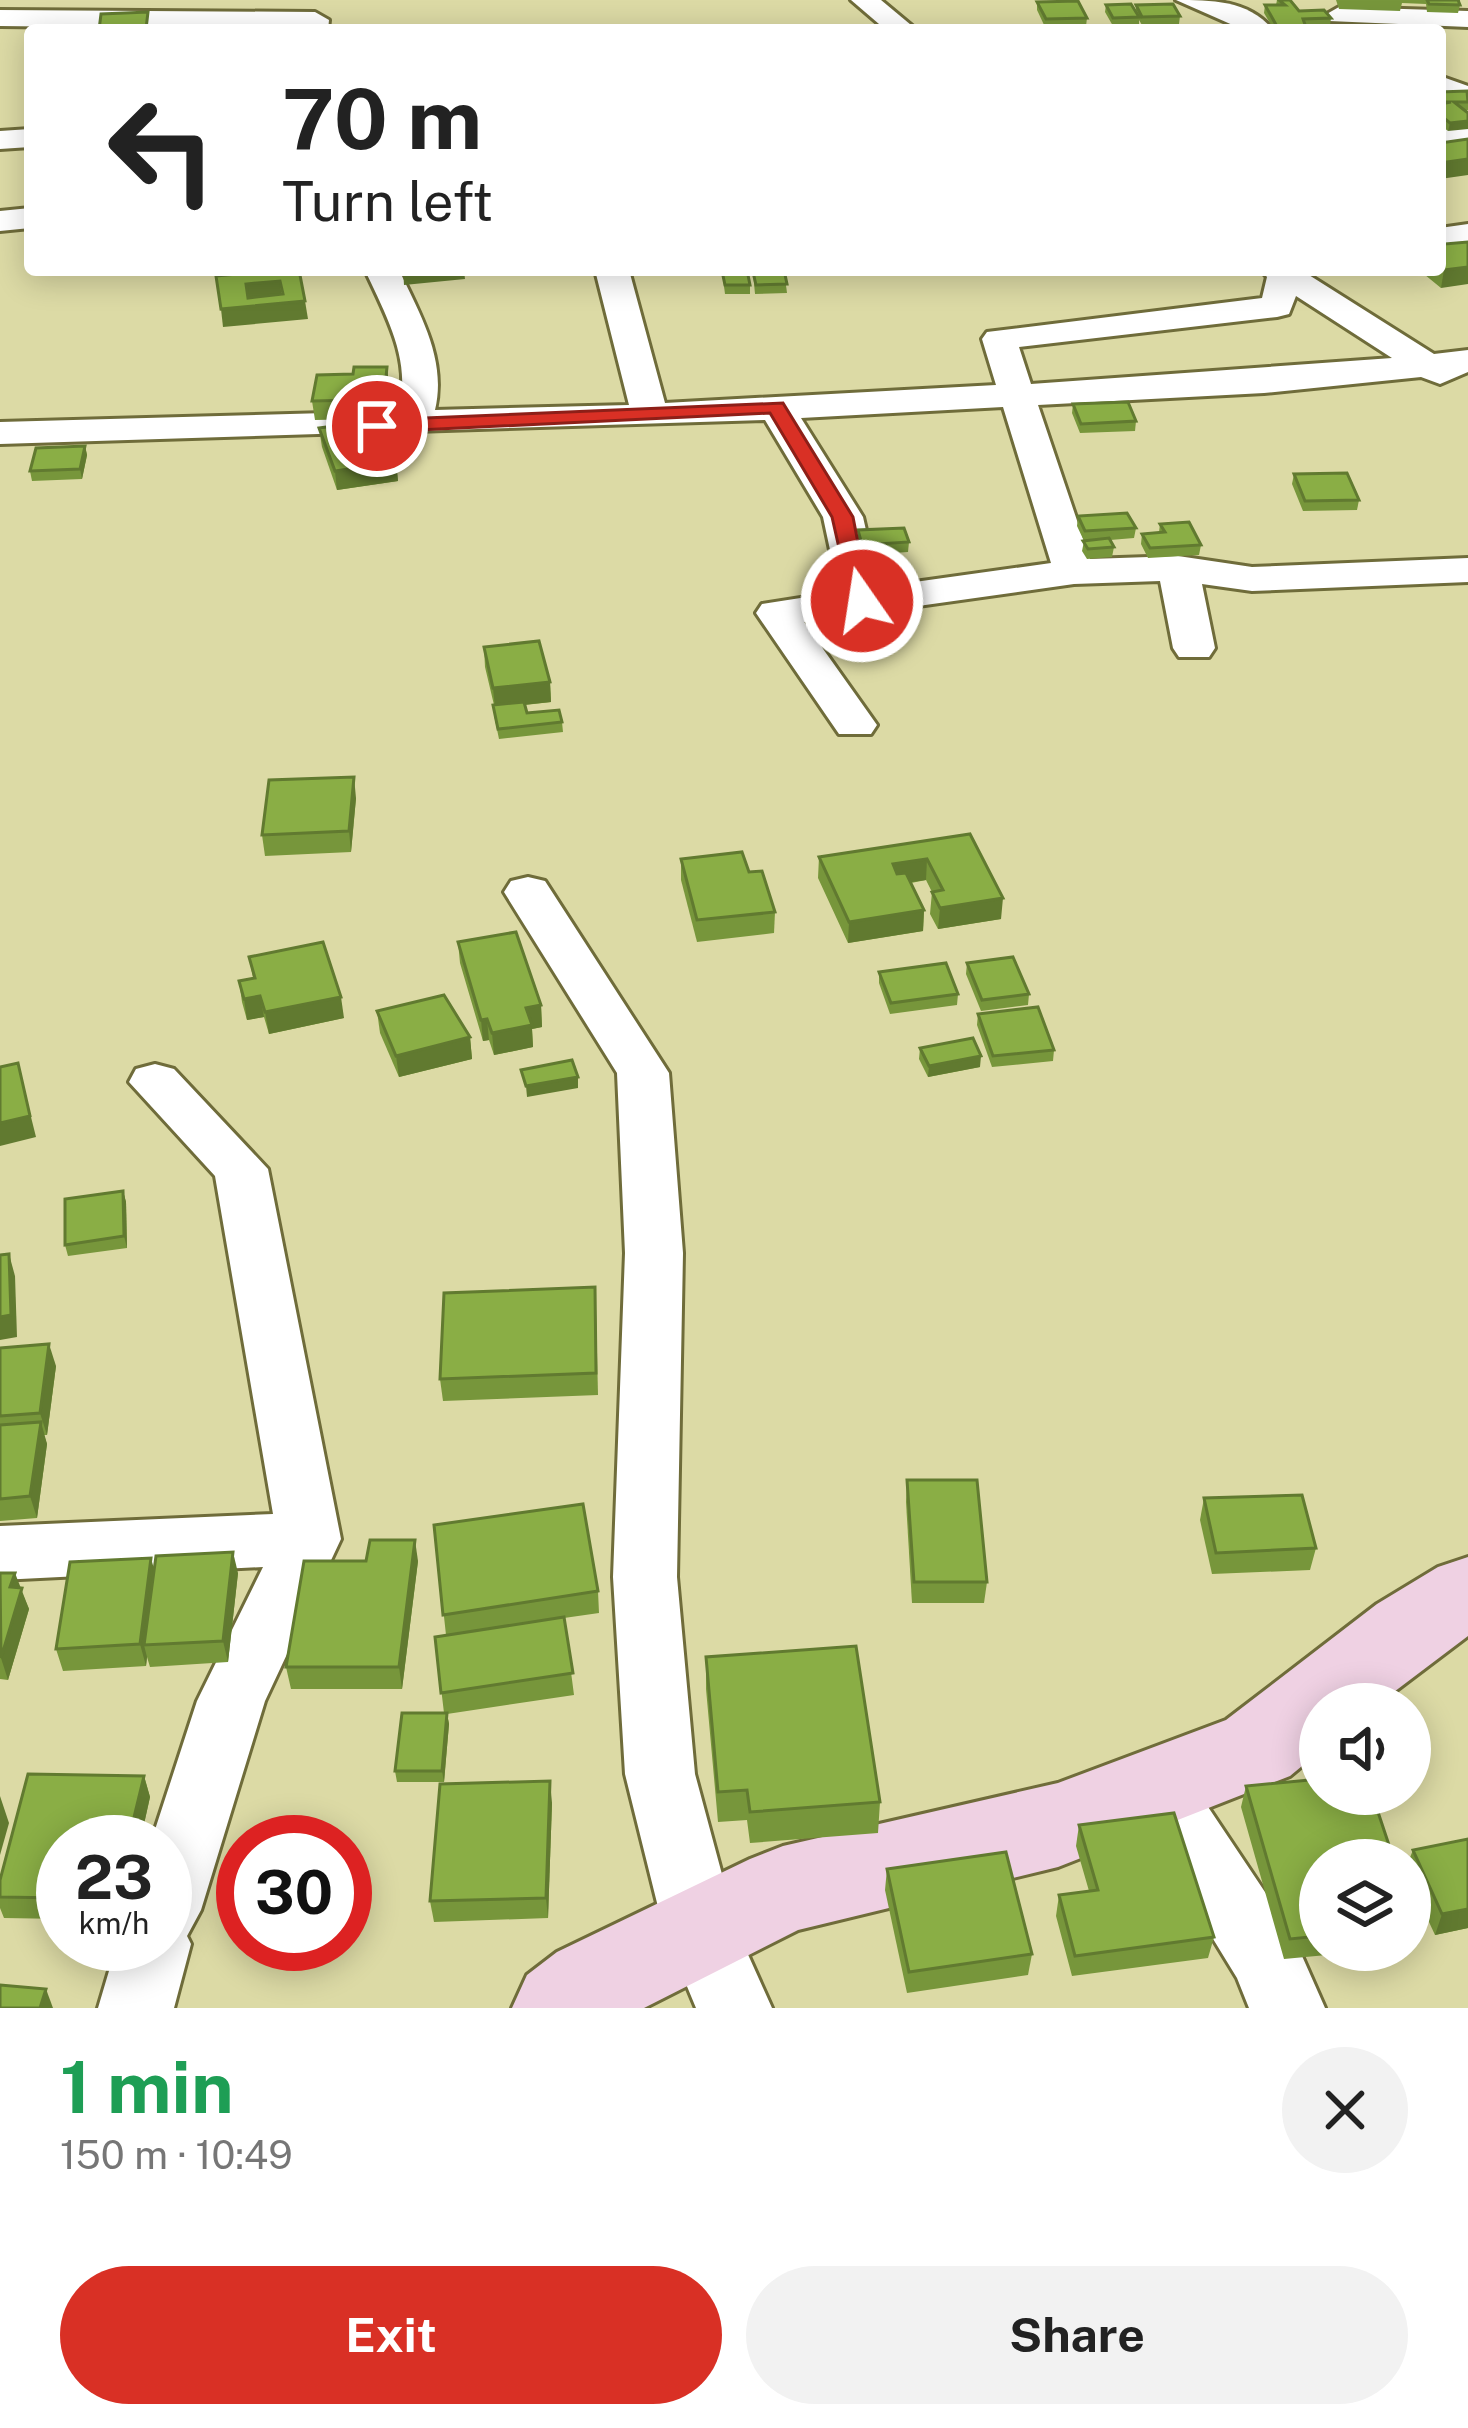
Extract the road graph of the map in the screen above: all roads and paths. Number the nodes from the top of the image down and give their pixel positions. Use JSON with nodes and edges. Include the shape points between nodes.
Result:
{"nodes":[{"id":1,"x":864,"y":0,"type":"edge"},
{"id":2,"x":1189,"y":0,"type":"edge"},
{"id":3,"x":1338,"y":15,"type":"edge"},
{"id":4,"x":0,"y":18,"type":"edge"},
{"id":5,"x":1468,"y":20,"type":"edge"},
{"id":6,"x":315,"y":24,"type":"edge"},
{"id":7,"x":895,"y":24,"type":"edge"},
{"id":8,"x":1254,"y":24,"type":"edge"},
{"id":9,"x":385,"y":276,"type":"edge"},
{"id":10,"x":614,"y":276,"type":"edge"},
{"id":11,"x":1281,"y":276,"type":"edge"},
{"id":12,"x":1288,"y":276,"type":"edge"},
{"id":13,"x":1451,"y":364,"type":"edge"},
{"id":14,"x":1016,"y":394,"type":"junction"},
{"id":15,"x":1468,"y":396,"type":"edge"},
{"id":16,"x":776,"y":407,"type":"junction"},
{"id":17,"x":650,"y":415,"type":"junction"},
{"id":18,"x":412,"y":424,"type":"junction"},
{"id":19,"x":0,"y":433,"type":"edge"},
{"id":20,"x":1178,"y":568,"type":"junction"},
{"id":21,"x":1468,"y":570,"type":"edge"},
{"id":22,"x":1074,"y":572,"type":"junction"},
{"id":23,"x":862,"y":601,"type":"junction"},
{"id":24,"x":1194,"y":648,"type":"dead end"},
{"id":25,"x":855,"y":725,"type":"dead end"},
{"id":26,"x":529,"y":892,"type":"dead end"},
{"id":27,"x":155,"y":1082,"type":"dead end"},
{"id":28,"x":309,"y":1539,"type":"junction"},
{"id":29,"x":0,"y":1553,"type":"edge"},
{"id":30,"x":1468,"y":1592,"type":"edge"},
{"id":31,"x":1155,"y":1787,"type":"junction"},
{"id":32,"x":192,"y":1824,"type":"edge"},
{"id":33,"x":718,"y":1969,"type":"edge"},
{"id":34,"x":146,"y":1971,"type":"edge"},
{"id":35,"x":136,"y":2008,"type":"edge"},
{"id":36,"x":561,"y":2008,"type":"edge"},
{"id":37,"x":1286,"y":2008,"type":"edge"}],
"edges":[{"from":1,"to":7,"type":"street"},
{"from":2,"to":8,"type":"street"},
{"from":3,"to":5,"type":"street"},
{"from":4,"to":6,"type":"street"},
{"from":9,"to":18,"type":"street","via":[[420,354],[422,404]]},
{"from":10,"to":17,"type":"street"},
{"from":11,"to":14,"type":"street","via":[[1277,307],[998,339]]},
{"from":12,"to":13,"type":"street"},
{"from":13,"to":14,"type":"street"},
{"from":13,"to":15,"type":"street"},
{"from":14,"to":16,"type":"street"},
{"from":14,"to":22,"type":"street"},
{"from":16,"to":17,"type":"street"},
{"from":16,"to":23,"type":"street","via":[[843,517]]},
{"from":17,"to":18,"type":"street"},
{"from":18,"to":19,"type":"street"},
{"from":20,"to":21,"type":"street","via":[[1252,579]]},
{"from":20,"to":22,"type":"street"},
{"from":20,"to":24,"type":"street"},
{"from":22,"to":23,"type":"street"},
{"from":23,"to":25,"type":"street","via":[[777,613]]},
{"from":26,"to":33,"type":"street","via":[[643,1073],[654,1253],[645,1577],[660,1774]]},
{"from":27,"to":28,"type":"street","via":[[241,1169]]},
{"from":28,"to":29,"type":"street"},
{"from":28,"to":32,"type":"street","via":[[231,1701]]},
{"from":30,"to":31,"type":"street","via":[[1258,1748]]},
{"from":31,"to":33,"type":"street","via":[[1058,1825],[783,1890]]},
{"from":31,"to":37,"type":"street","via":[[1265,1956]]},
{"from":33,"to":36,"type":"street","via":[[591,1985]]},
{"from":34,"to":35,"type":"street"}]}
